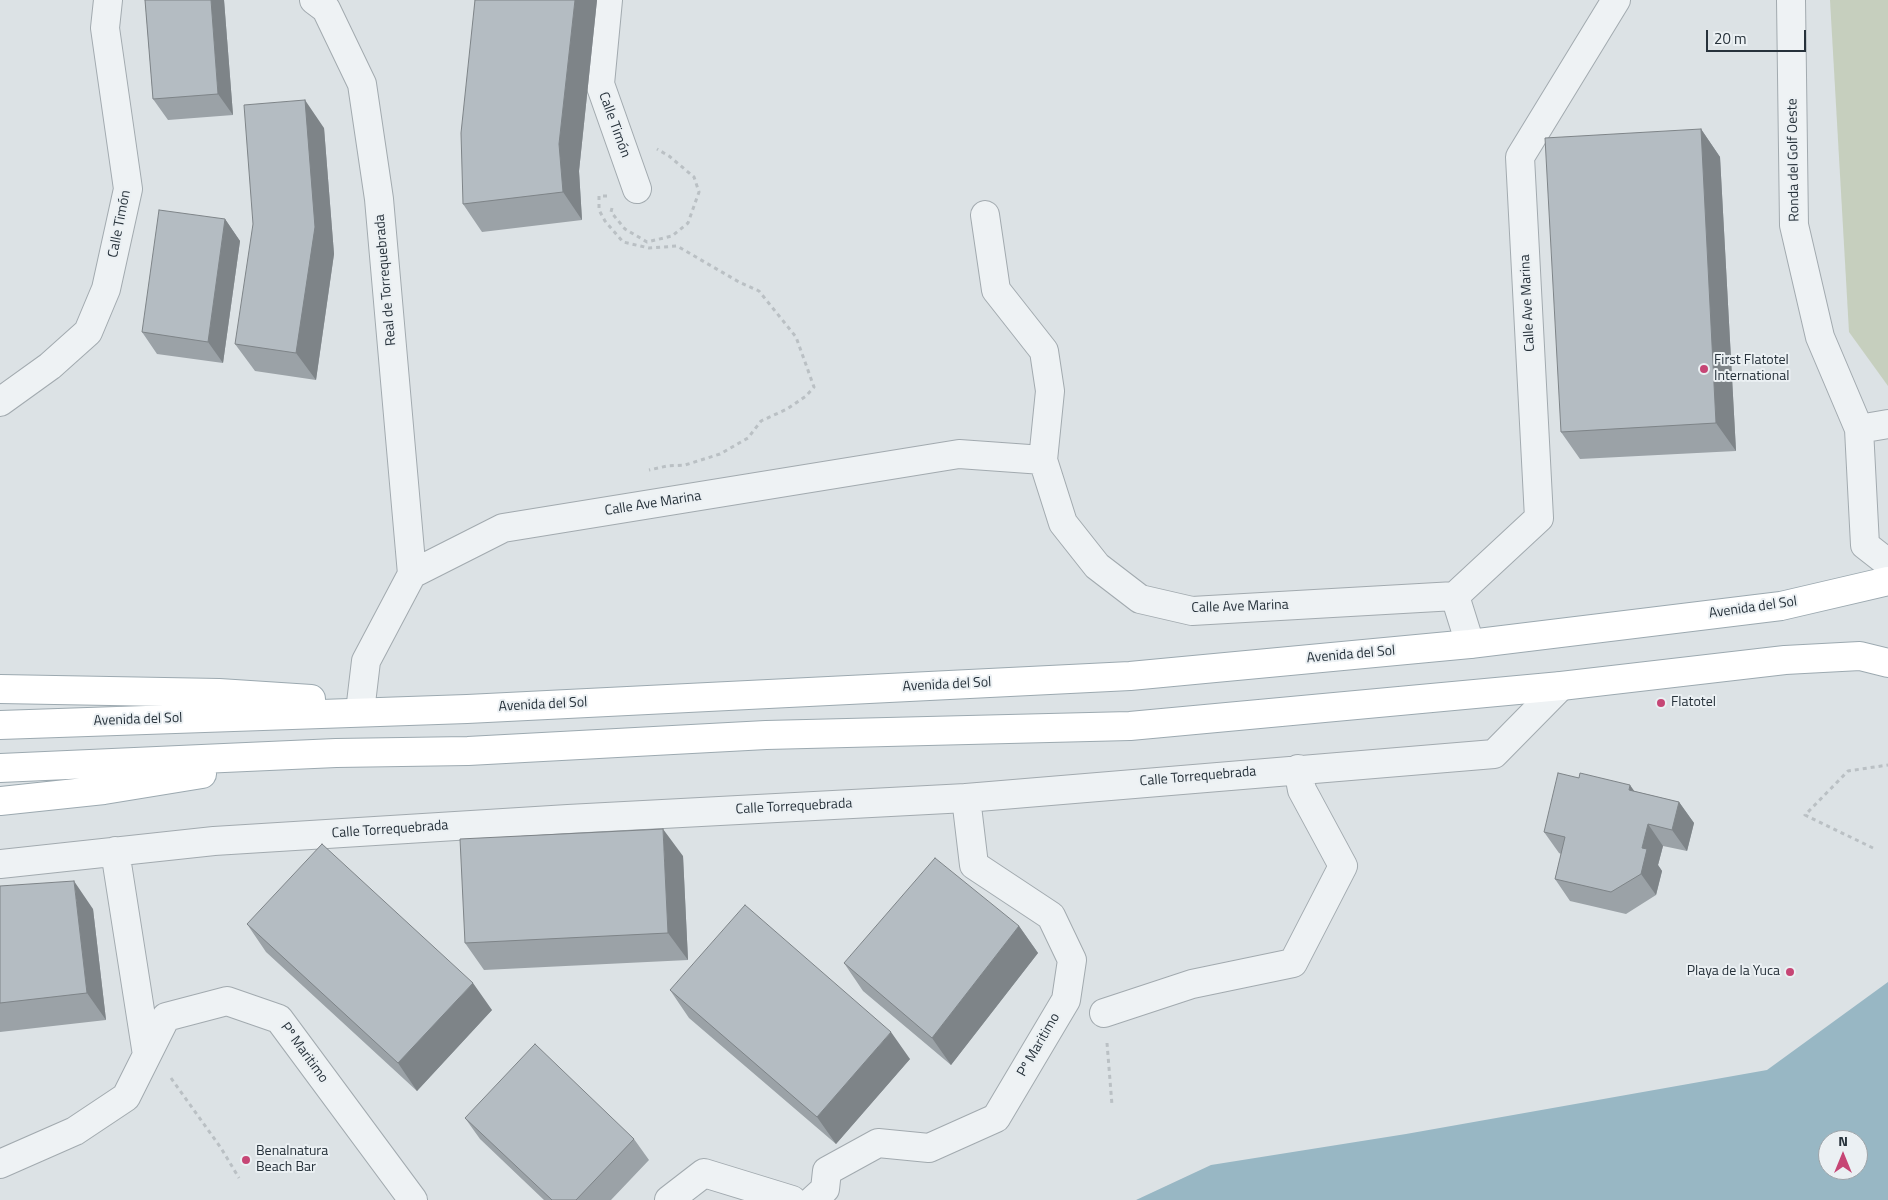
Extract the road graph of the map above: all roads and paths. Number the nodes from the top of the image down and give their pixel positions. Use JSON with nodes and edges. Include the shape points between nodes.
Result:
{"nodes":[{"id":1,"x":108,"y":0,"type":"edge"},
{"id":2,"x":314,"y":0,"type":"edge"},
{"id":3,"x":608,"y":0,"type":"edge"},
{"id":4,"x":1616,"y":0,"type":"edge"},
{"id":5,"x":1791,"y":0,"type":"edge"},
{"id":6,"x":625,"y":192,"type":"joint"},
{"id":7,"x":985,"y":215,"type":"dead end"},
{"id":8,"x":0,"y":402,"type":"edge"},
{"id":9,"x":1888,"y":424,"type":"edge"},
{"id":10,"x":1859,"y":429,"type":"junction"},
{"id":11,"x":1043,"y":460,"type":"junction"},
{"id":12,"x":642,"y":472,"type":"dead end"},
{"id":13,"x":1888,"y":563,"type":"edge"},
{"id":14,"x":412,"y":574,"type":"junction"},
{"id":15,"x":1888,"y":581,"type":"edge"},
{"id":16,"x":1455,"y":596,"type":"junction"},
{"id":17,"x":1470,"y":644,"type":"junction"},
{"id":18,"x":1888,"y":663,"type":"edge"},
{"id":19,"x":1560,"y":686,"type":"junction"},
{"id":20,"x":0,"y":689,"type":"edge"},
{"id":21,"x":362,"y":703,"type":"junction"},
{"id":22,"x":467,"y":709,"type":"junction"},
{"id":23,"x":0,"y":725,"type":"edge"},
{"id":24,"x":336,"y":753,"type":"junction"},
{"id":25,"x":1888,"y":765,"type":"edge"},
{"id":26,"x":0,"y":768,"type":"edge"},
{"id":27,"x":1298,"y":769,"type":"junction"},
{"id":28,"x":966,"y":798,"type":"junction"},
{"id":29,"x":0,"y":801,"type":"edge"},
{"id":30,"x":1873,"y":848,"type":"dead end"},
{"id":31,"x":115,"y":851,"type":"junction"},
{"id":32,"x":0,"y":864,"type":"edge"},
{"id":33,"x":1104,"y":1012,"type":"joint"},
{"id":34,"x":147,"y":1055,"type":"junction"},
{"id":35,"x":1112,"y":1105,"type":"dead end"},
{"id":36,"x":0,"y":1164,"type":"edge"},
{"id":37,"x":239,"y":1178,"type":"dead end"},
{"id":38,"x":413,"y":1200,"type":"edge"},
{"id":39,"x":669,"y":1200,"type":"edge"},
{"id":40,"x":792,"y":1200,"type":"edge"},
{"id":41,"x":813,"y":1200,"type":"edge"}],
"edges":[{"from":1,"to":8,"type":"street","name":"Calle Timón","via":[[105,28],[128,189],[106,289],[88,332],[50,366]]},
{"from":2,"to":14,"type":"street","name":"Real de Torrequebrada","via":[[326,9],[362,84],[379,199]]},
{"from":3,"to":6,"type":"street","name":"Calle Timón","via":[[600,84]]},
{"from":4,"to":16,"type":"street","name":"Calle Ave Marina","via":[[1520,158],[1539,518]]},
{"from":5,"to":10,"type":"street","name":"Ronda del Golf Oeste","via":[[1794,225],[1820,337]]},
{"from":6,"to":12,"type":"path","via":[[599,196],[599,210],[623,242],[649,248],[677,246],[759,291],[796,337],[814,387],[787,409],[761,421],[748,438],[720,454],[684,465]]},
{"from":7,"to":11,"type":"street","name":"Calle Ave Marina","via":[[996,290],[1044,351],[1050,391]]},
{"from":9,"to":10,"type":"street"},
{"from":10,"to":13,"type":"street","name":"Ronda del Golf Oeste","via":[[1865,545]]},
{"from":11,"to":14,"type":"street","name":"Calle Ave Marina","via":[[959,454],[503,528]]},
{"from":11,"to":16,"type":"street","name":"Calle Ave Marina","via":[[1063,522],[1097,566],[1140,599],[1192,611]]},
{"from":14,"to":21,"type":"street","via":[[366,661]]},
{"from":15,"to":17,"type":"main road","name":"Avenida del Sol","via":[[1781,606]]},
{"from":16,"to":17,"type":"street"},
{"from":17,"to":22,"type":"main road","name":"Avenida del Sol","via":[[1130,676]]},
{"from":18,"to":19,"type":"main road","via":[[1860,656],[1785,660]]},
{"from":19,"to":24,"type":"main road","via":[[1130,726],[766,735],[468,751]]},
{"from":19,"to":27,"type":"street","name":"Calle Torrequebrada","via":[[1494,754]]},
{"from":20,"to":21,"type":"main road","via":[[219,692]]},
{"from":21,"to":22,"type":"main road"},
{"from":22,"to":23,"type":"main road","name":"Avenida del Sol"},
{"from":24,"to":26,"type":"main road"},
{"from":24,"to":29,"type":"main road","via":[[104,790]]},
{"from":25,"to":30,"type":"path","via":[[1848,771],[1805,815]]},
{"from":27,"to":28,"type":"street","name":"Calle Torrequebrada"},
{"from":27,"to":33,"type":"street","via":[[1302,790],[1343,866],[1294,963],[1192,984]]},
{"from":28,"to":31,"type":"street","name":"Calle Torrequebrada","via":[[558,819],[214,841]]},
{"from":28,"to":41,"type":"street","name":"Pº Maritimo","via":[[974,865],[1051,916],[1072,960],[1066,1000],[996,1118],[929,1148],[878,1143],[827,1172],[825,1189]]},
{"from":31,"to":32,"type":"street","name":"Calle Torrequebrada"},
{"from":31,"to":34,"type":"street"},
{"from":33,"to":35,"type":"path"},
{"from":34,"to":36,"type":"street","name":"Pº Maritimo","via":[[126,1097],[75,1132]]},
{"from":34,"to":37,"type":"path","via":[[172,1078]]},
{"from":34,"to":38,"type":"street","name":"Pº Maritimo","via":[[166,1017],[227,1002],[280,1019]]},
{"from":39,"to":40,"type":"street","via":[[704,1173]]}]}
